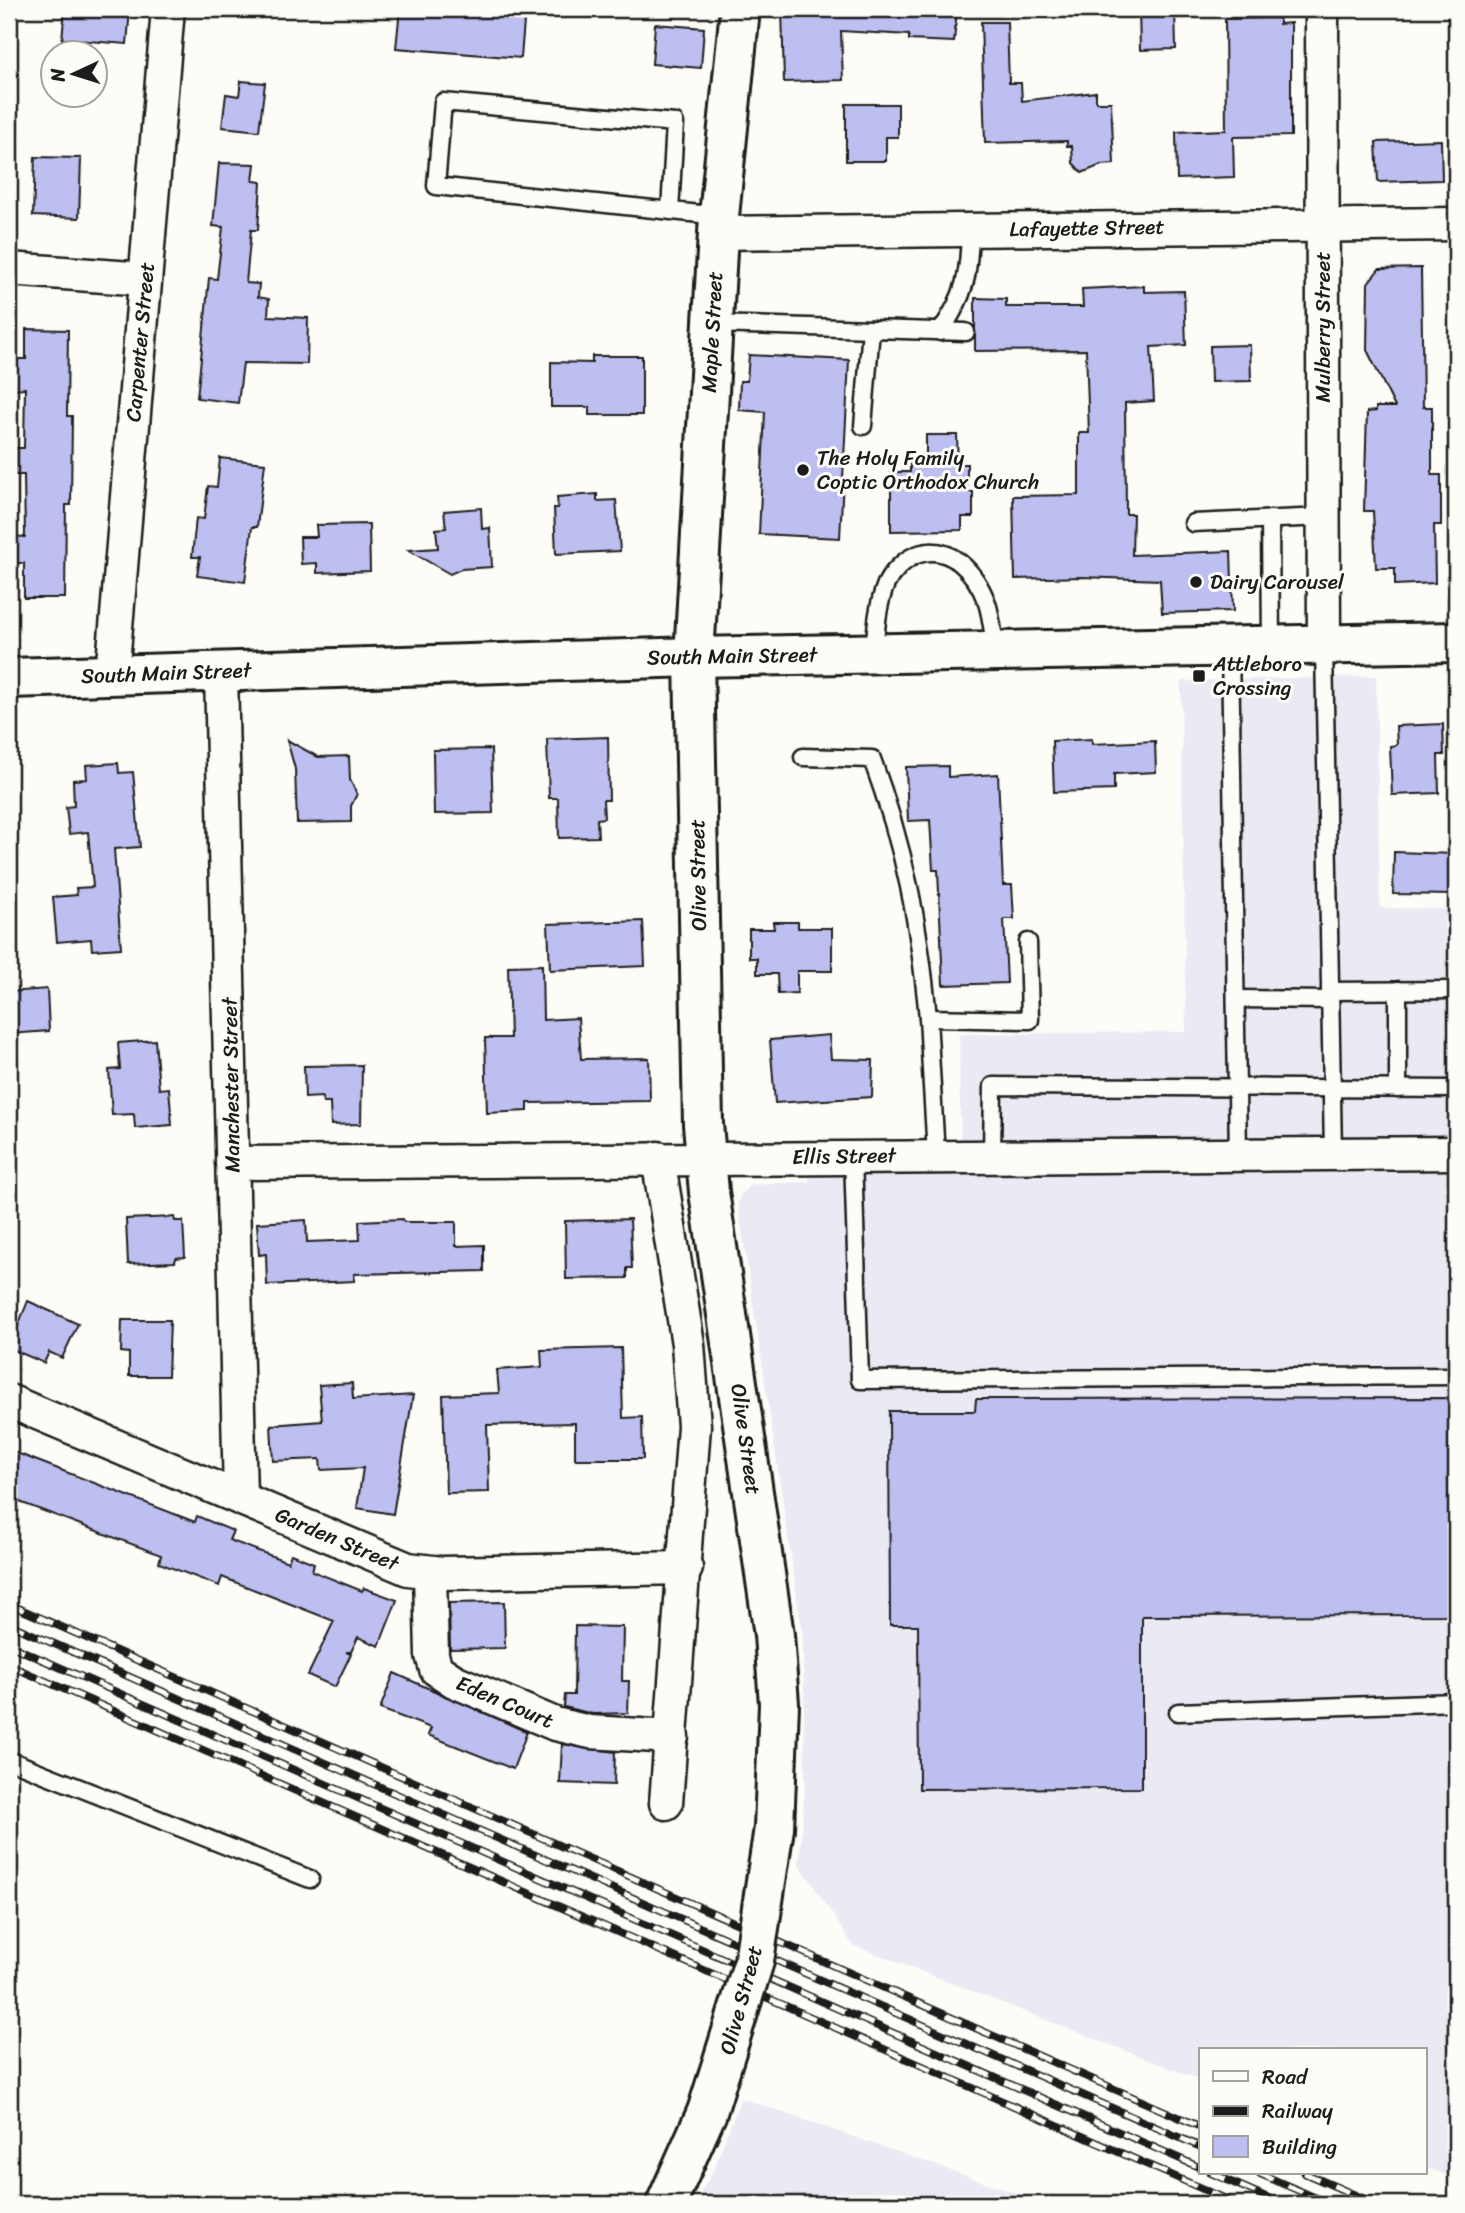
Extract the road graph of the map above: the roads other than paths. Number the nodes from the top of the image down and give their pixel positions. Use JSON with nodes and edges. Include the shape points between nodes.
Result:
{"nodes":[{"id":1,"x":168,"y":9,"type":"edge"},
{"id":2,"x":740,"y":9,"type":"edge"},
{"id":3,"x":1322,"y":9,"type":"edge"},
{"id":4,"x":670,"y":211,"type":"junction"},
{"id":5,"x":719,"y":224,"type":"junction"},
{"id":6,"x":1456,"y":224,"type":"edge"},
{"id":7,"x":1323,"y":225,"type":"junction"},
{"id":8,"x":970,"y":229,"type":"junction"},
{"id":9,"x":9,"y":269,"type":"edge"},
{"id":10,"x":145,"y":279,"type":"junction"},
{"id":11,"x":713,"y":324,"type":"junction"},
{"id":12,"x":871,"y":329,"type":"junction"},
{"id":13,"x":940,"y":332,"type":"junction"},
{"id":14,"x":966,"y":332,"type":"dead end"},
{"id":15,"x":863,"y":426,"type":"dead end"},
{"id":16,"x":1324,"y":517,"type":"junction"},
{"id":17,"x":1270,"y":519,"type":"junction"},
{"id":18,"x":1193,"y":523,"type":"dead end"},
{"id":19,"x":1456,"y":642,"type":"edge"},
{"id":20,"x":1271,"y":646,"type":"junction"},
{"id":21,"x":1324,"y":646,"type":"junction"},
{"id":22,"x":1230,"y":647,"type":"junction"},
{"id":23,"x":996,"y":651,"type":"junction"},
{"id":24,"x":874,"y":653,"type":"junction"},
{"id":25,"x":694,"y":657,"type":"junction"},
{"id":26,"x":221,"y":672,"type":"junction"},
{"id":27,"x":112,"y":675,"type":"junction"},
{"id":28,"x":9,"y":678,"type":"edge"},
{"id":29,"x":803,"y":757,"type":"dead end"},
{"id":30,"x":1028,"y":942,"type":"dead end"},
{"id":31,"x":1398,"y":990,"type":"junction"},
{"id":32,"x":1456,"y":990,"type":"edge"},
{"id":33,"x":1330,"y":995,"type":"junction"},
{"id":34,"x":1236,"y":999,"type":"junction"},
{"id":35,"x":928,"y":1018,"type":"junction"},
{"id":36,"x":1237,"y":1086,"type":"junction"},
{"id":37,"x":1331,"y":1089,"type":"junction"},
{"id":38,"x":1398,"y":1089,"type":"junction"},
{"id":39,"x":1456,"y":1089,"type":"edge"},
{"id":40,"x":1456,"y":1153,"type":"edge"},
{"id":41,"x":1238,"y":1154,"type":"junction"},
{"id":42,"x":1333,"y":1154,"type":"junction"},
{"id":43,"x":936,"y":1155,"type":"junction"},
{"id":44,"x":992,"y":1155,"type":"junction"},
{"id":45,"x":853,"y":1156,"type":"junction"},
{"id":46,"x":658,"y":1158,"type":"junction"},
{"id":47,"x":705,"y":1158,"type":"junction"},
{"id":48,"x":232,"y":1163,"type":"junction"},
{"id":49,"x":1456,"y":1376,"type":"edge"},
{"id":50,"x":9,"y":1401,"type":"edge"},
{"id":51,"x":240,"y":1498,"type":"junction"},
{"id":52,"x":686,"y":1568,"type":"junction"},
{"id":53,"x":430,"y":1573,"type":"junction"},
{"id":54,"x":1456,"y":1702,"type":"edge"},
{"id":55,"x":1178,"y":1712,"type":"dead end"},
{"id":56,"x":672,"y":1737,"type":"junction"},
{"id":57,"x":9,"y":1760,"type":"edge"},
{"id":58,"x":666,"y":1803,"type":"dead end"},
{"id":59,"x":310,"y":1879,"type":"dead end"},
{"id":60,"x":666,"y":2204,"type":"edge"}],
"edges":[{"from":1,"to":10,"type":"street","name":"Carpenter Street"},
{"from":2,"to":5,"type":"main road","name":"Maple Street"},
{"from":3,"to":7,"type":"street","name":"Mulberry Street"},
{"from":4,"to":4,"type":"lane","via":[[436,187],[443,103],[675,123]]},
{"from":4,"to":5,"type":"lane"},
{"from":5,"to":8,"type":"street","name":"Lafayette Street"},
{"from":5,"to":11,"type":"main road","name":"Maple Street"},
{"from":6,"to":7,"type":"street","name":"Lafayette Street"},
{"from":7,"to":8,"type":"street","name":"Lafayette Street"},
{"from":7,"to":16,"type":"street","name":"Mulberry Street"},
{"from":8,"to":13,"type":"lane","via":[[965,289]]},
{"from":9,"to":10,"type":"street"},
{"from":10,"to":27,"type":"street","name":"Carpenter Street"},
{"from":11,"to":12,"type":"lane"},
{"from":11,"to":25,"type":"main road","name":"Maple Street"},
{"from":12,"to":13,"type":"lane"},
{"from":12,"to":15,"type":"lane"},
{"from":13,"to":14,"type":"lane"},
{"from":16,"to":17,"type":"lane"},
{"from":16,"to":21,"type":"street","name":"Mulberry Street"},
{"from":17,"to":18,"type":"lane"},
{"from":17,"to":20,"type":"lane"},
{"from":19,"to":21,"type":"main road","name":"South Main Street"},
{"from":20,"to":21,"type":"main road","name":"South Main Street"},
{"from":20,"to":22,"type":"main road","name":"South Main Street"},
{"from":21,"to":33,"type":"lane"},
{"from":22,"to":23,"type":"main road","name":"South Main Street"},
{"from":22,"to":34,"type":"lane"},
{"from":23,"to":24,"type":"main road","name":"South Main Street"},
{"from":23,"to":24,"type":"lane","via":[[988,604],[975,580],[952,556],[930,550],[905,560],[887,581],[878,608]]},
{"from":24,"to":25,"type":"main road","name":"South Main Street"},
{"from":25,"to":26,"type":"main road","name":"South Main Street"},
{"from":25,"to":47,"type":"main road","name":"Olive Street"},
{"from":26,"to":27,"type":"main road","name":"South Main Street"},
{"from":26,"to":48,"type":"street","name":"Manchester Street"},
{"from":27,"to":28,"type":"main road","name":"South Main Street"},
{"from":29,"to":35,"type":"lane","via":[[872,759],[897,827],[915,913]]},
{"from":30,"to":35,"type":"lane","via":[[1030,1020]]},
{"from":31,"to":32,"type":"lane"},
{"from":31,"to":33,"type":"lane"},
{"from":31,"to":38,"type":"lane"},
{"from":33,"to":34,"type":"lane"},
{"from":33,"to":37,"type":"lane"},
{"from":34,"to":36,"type":"lane"},
{"from":35,"to":43,"type":"lane"},
{"from":36,"to":37,"type":"lane"},
{"from":36,"to":41,"type":"lane"},
{"from":36,"to":44,"type":"lane","via":[[993,1086]]},
{"from":37,"to":38,"type":"lane"},
{"from":37,"to":42,"type":"lane"},
{"from":38,"to":39,"type":"lane"},
{"from":40,"to":42,"type":"street","name":"Ellis Street"},
{"from":41,"to":42,"type":"street","name":"Ellis Street"},
{"from":41,"to":44,"type":"street","name":"Ellis Street"},
{"from":43,"to":44,"type":"street","name":"Ellis Street"},
{"from":43,"to":45,"type":"street","name":"Ellis Street"},
{"from":45,"to":47,"type":"street","name":"Ellis Street"},
{"from":45,"to":49,"type":"lane","via":[[860,1380]]},
{"from":46,"to":47,"type":"street","name":"Ellis Street"},
{"from":46,"to":48,"type":"street","name":"Ellis Street"},
{"from":46,"to":52,"type":"street","via":[[692,1387]]},
{"from":47,"to":60,"type":"main road","name":"Olive Street","bridge":true,"via":[[774,1635],[779,1704],[774,1828],[754,1961],[707,2112]]},
{"from":48,"to":51,"type":"street","name":"Manchester Street"},
{"from":50,"to":51,"type":"street","name":"Garden Street"},
{"from":51,"to":53,"type":"street","name":"Garden Street","via":[[408,1569]]},
{"from":52,"to":53,"type":"street","name":"Garden Street"},
{"from":52,"to":56,"type":"street"},
{"from":53,"to":56,"type":"street","name":"Eden Court","via":[[432,1656],[443,1674],[565,1727]]},
{"from":54,"to":55,"type":"lane"},
{"from":56,"to":58,"type":"street"},
{"from":57,"to":59,"type":"lane"}]}
